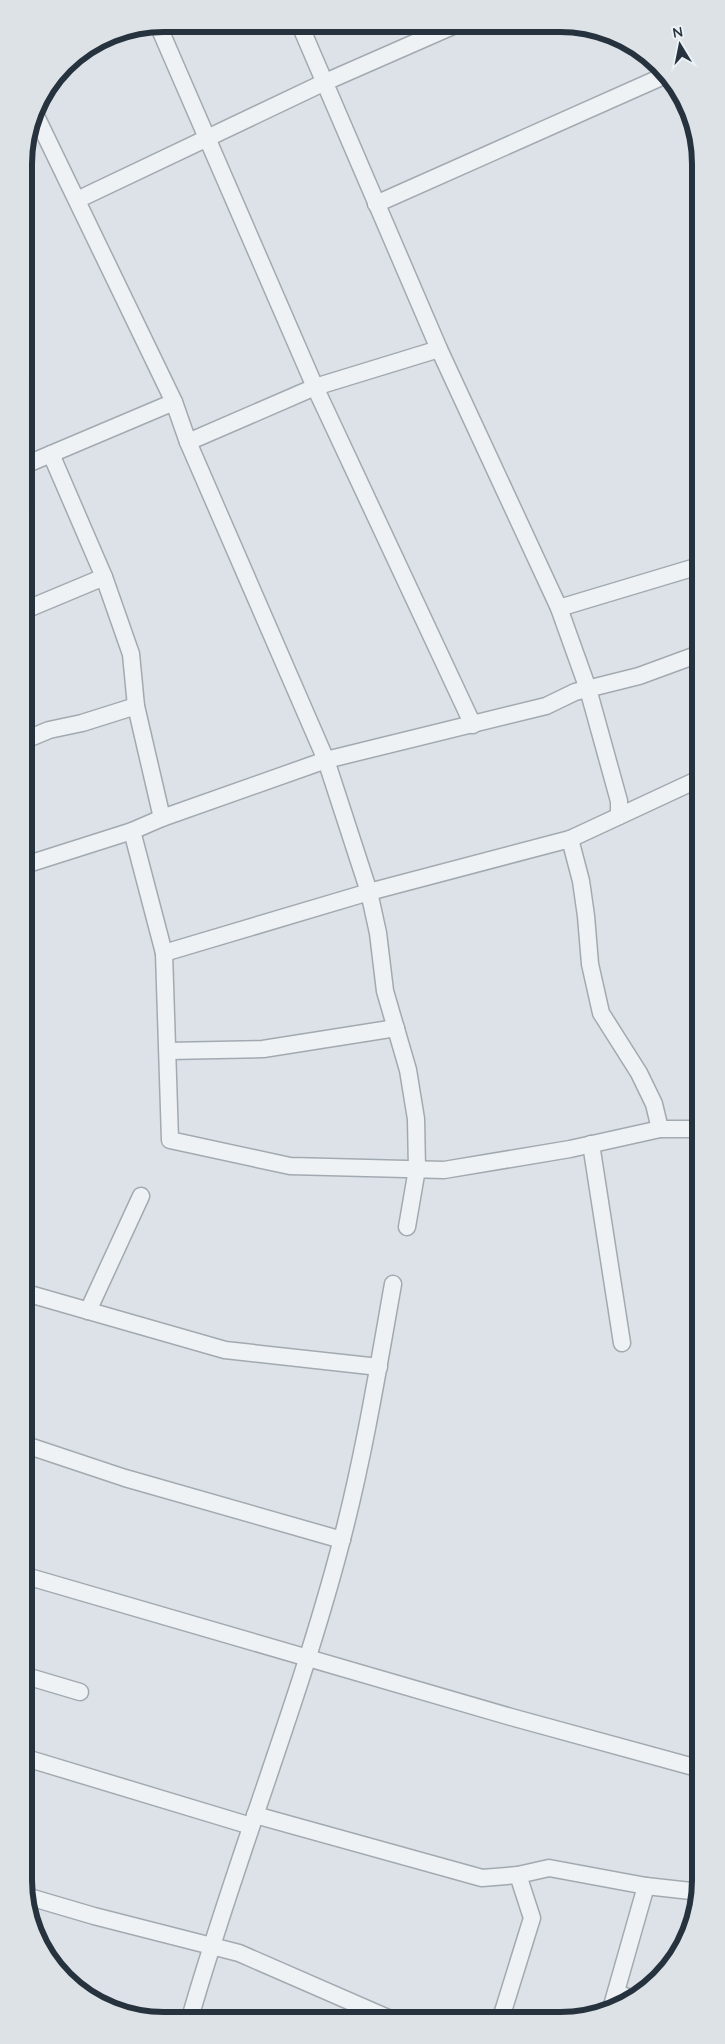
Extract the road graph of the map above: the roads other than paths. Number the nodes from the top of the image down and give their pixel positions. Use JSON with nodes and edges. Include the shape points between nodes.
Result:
{"nodes":[{"id":1,"x":162,"y":33,"type":"edge"},
{"id":2,"x":303,"y":33,"type":"edge"},
{"id":3,"x":433,"y":33,"type":"edge"},
{"id":4,"x":660,"y":78,"type":"edge"},
{"id":5,"x":323,"y":82,"type":"junction"},
{"id":6,"x":40,"y":123,"type":"edge"},
{"id":7,"x":207,"y":137,"type":"junction"},
{"id":8,"x":77,"y":200,"type":"junction"},
{"id":9,"x":376,"y":204,"type":"junction"},
{"id":10,"x":439,"y":348,"type":"junction"},
{"id":11,"x":315,"y":387,"type":"junction"},
{"id":12,"x":174,"y":402,"type":"junction"},
{"id":13,"x":188,"y":442,"type":"junction"},
{"id":14,"x":51,"y":454,"type":"junction"},
{"id":15,"x":33,"y":461,"type":"edge"},
{"id":16,"x":692,"y":573,"type":"edge"},
{"id":17,"x":104,"y":576,"type":"junction"},
{"id":18,"x":33,"y":607,"type":"edge"},
{"id":19,"x":559,"y":608,"type":"junction"},
{"id":20,"x":692,"y":657,"type":"edge"},
{"id":21,"x":588,"y":689,"type":"junction"},
{"id":22,"x":136,"y":706,"type":"junction"},
{"id":23,"x":473,"y":725,"type":"junction"},
{"id":24,"x":33,"y":737,"type":"edge"},
{"id":25,"x":326,"y":760,"type":"junction"},
{"id":26,"x":692,"y":782,"type":"edge"},
{"id":27,"x":619,"y":816,"type":"junction"},
{"id":28,"x":162,"y":818,"type":"junction"},
{"id":29,"x":132,"y":831,"type":"junction"},
{"id":30,"x":570,"y":839,"type":"junction"},
{"id":31,"x":33,"y":862,"type":"edge"},
{"id":32,"x":369,"y":892,"type":"junction"},
{"id":33,"x":164,"y":953,"type":"junction"},
{"id":34,"x":396,"y":1028,"type":"junction"},
{"id":35,"x":168,"y":1051,"type":"junction"},
{"id":36,"x":660,"y":1129,"type":"junction"},
{"id":37,"x":692,"y":1130,"type":"edge"},
{"id":38,"x":591,"y":1144,"type":"junction"},
{"id":39,"x":417,"y":1169,"type":"junction"},
{"id":40,"x":140,"y":1196,"type":"dead end"},
{"id":41,"x":407,"y":1227,"type":"dead end"},
{"id":42,"x":393,"y":1284,"type":"dead end"},
{"id":43,"x":33,"y":1295,"type":"dead end"},
{"id":44,"x":88,"y":1311,"type":"junction"},
{"id":45,"x":622,"y":1344,"type":"dead end"},
{"id":46,"x":379,"y":1367,"type":"junction"},
{"id":47,"x":33,"y":1447,"type":"edge"},
{"id":48,"x":342,"y":1540,"type":"junction"},
{"id":49,"x":33,"y":1578,"type":"edge"},
{"id":50,"x":308,"y":1657,"type":"junction"},
{"id":51,"x":33,"y":1678,"type":"edge"},
{"id":52,"x":80,"y":1692,"type":"dead end"},
{"id":53,"x":33,"y":1760,"type":"edge"},
{"id":54,"x":692,"y":1767,"type":"edge"},
{"id":55,"x":253,"y":1821,"type":"junction"},
{"id":56,"x":518,"y":1875,"type":"junction"},
{"id":57,"x":646,"y":1886,"type":"junction"},
{"id":58,"x":692,"y":1891,"type":"edge"},
{"id":59,"x":34,"y":1898,"type":"edge"},
{"id":60,"x":211,"y":1945,"type":"junction"},
{"id":61,"x":614,"y":2000,"type":"edge"},
{"id":62,"x":192,"y":2012,"type":"edge"},
{"id":63,"x":374,"y":2012,"type":"edge"},
{"id":64,"x":502,"y":2012,"type":"edge"}],
"edges":[{"from":1,"to":7,"type":"street"},
{"from":2,"to":5,"type":"street"},
{"from":3,"to":5,"type":"street"},
{"from":4,"to":9,"type":"street"},
{"from":5,"to":7,"type":"street"},
{"from":5,"to":9,"type":"street"},
{"from":6,"to":8,"type":"street"},
{"from":7,"to":8,"type":"street"},
{"from":7,"to":11,"type":"street"},
{"from":8,"to":12,"type":"street"},
{"from":9,"to":10,"type":"street"},
{"from":10,"to":11,"type":"street"},
{"from":10,"to":19,"type":"street"},
{"from":11,"to":13,"type":"street"},
{"from":11,"to":23,"type":"street"},
{"from":12,"to":13,"type":"street"},
{"from":12,"to":14,"type":"street"},
{"from":13,"to":25,"type":"street"},
{"from":14,"to":15,"type":"street"},
{"from":14,"to":17,"type":"street"},
{"from":16,"to":19,"type":"street"},
{"from":17,"to":18,"type":"street"},
{"from":17,"to":22,"type":"street","via":[[131,654]]},
{"from":19,"to":21,"type":"street"},
{"from":20,"to":21,"type":"street","via":[[639,676]]},
{"from":21,"to":23,"type":"street","via":[[546,706]]},
{"from":21,"to":27,"type":"street","via":[[619,801]]},
{"from":22,"to":24,"type":"street"},
{"from":22,"to":28,"type":"street"},
{"from":23,"to":25,"type":"street"},
{"from":25,"to":28,"type":"street"},
{"from":25,"to":32,"type":"street"},
{"from":26,"to":27,"type":"street"},
{"from":27,"to":30,"type":"street"},
{"from":28,"to":29,"type":"street"},
{"from":29,"to":31,"type":"street"},
{"from":29,"to":33,"type":"street"},
{"from":30,"to":32,"type":"street"},
{"from":30,"to":36,"type":"street","via":[[581,882],[590,964],[601,1013],[639,1073],[654,1104]]},
{"from":32,"to":33,"type":"street"},
{"from":32,"to":34,"type":"street","via":[[386,991]]},
{"from":33,"to":35,"type":"street"},
{"from":34,"to":35,"type":"street","via":[[263,1050]]},
{"from":34,"to":39,"type":"street","via":[[408,1070],[416,1119]]},
{"from":35,"to":39,"type":"street","via":[[170,1140],[290,1166]]},
{"from":36,"to":37,"type":"street"},
{"from":36,"to":38,"type":"street"},
{"from":38,"to":39,"type":"street","via":[[444,1170]]},
{"from":38,"to":45,"type":"street"},
{"from":39,"to":41,"type":"street"},
{"from":40,"to":44,"type":"street"},
{"from":42,"to":46,"type":"street"},
{"from":43,"to":44,"type":"street"},
{"from":44,"to":46,"type":"street","via":[[226,1350]]},
{"from":46,"to":48,"type":"street"},
{"from":47,"to":48,"type":"street","via":[[125,1478]]},
{"from":48,"to":50,"type":"street"},
{"from":49,"to":50,"type":"street"},
{"from":50,"to":54,"type":"street"},
{"from":50,"to":55,"type":"street"},
{"from":51,"to":52,"type":"street"},
{"from":53,"to":55,"type":"street"},
{"from":55,"to":56,"type":"street","via":[[482,1878]]},
{"from":55,"to":60,"type":"street"},
{"from":56,"to":57,"type":"street","via":[[549,1868]]},
{"from":56,"to":64,"type":"street","via":[[532,1918]]},
{"from":57,"to":58,"type":"street"},
{"from":57,"to":61,"type":"street"},
{"from":59,"to":60,"type":"street"},
{"from":60,"to":62,"type":"street"},
{"from":60,"to":63,"type":"street","via":[[239,1953]]}]}
